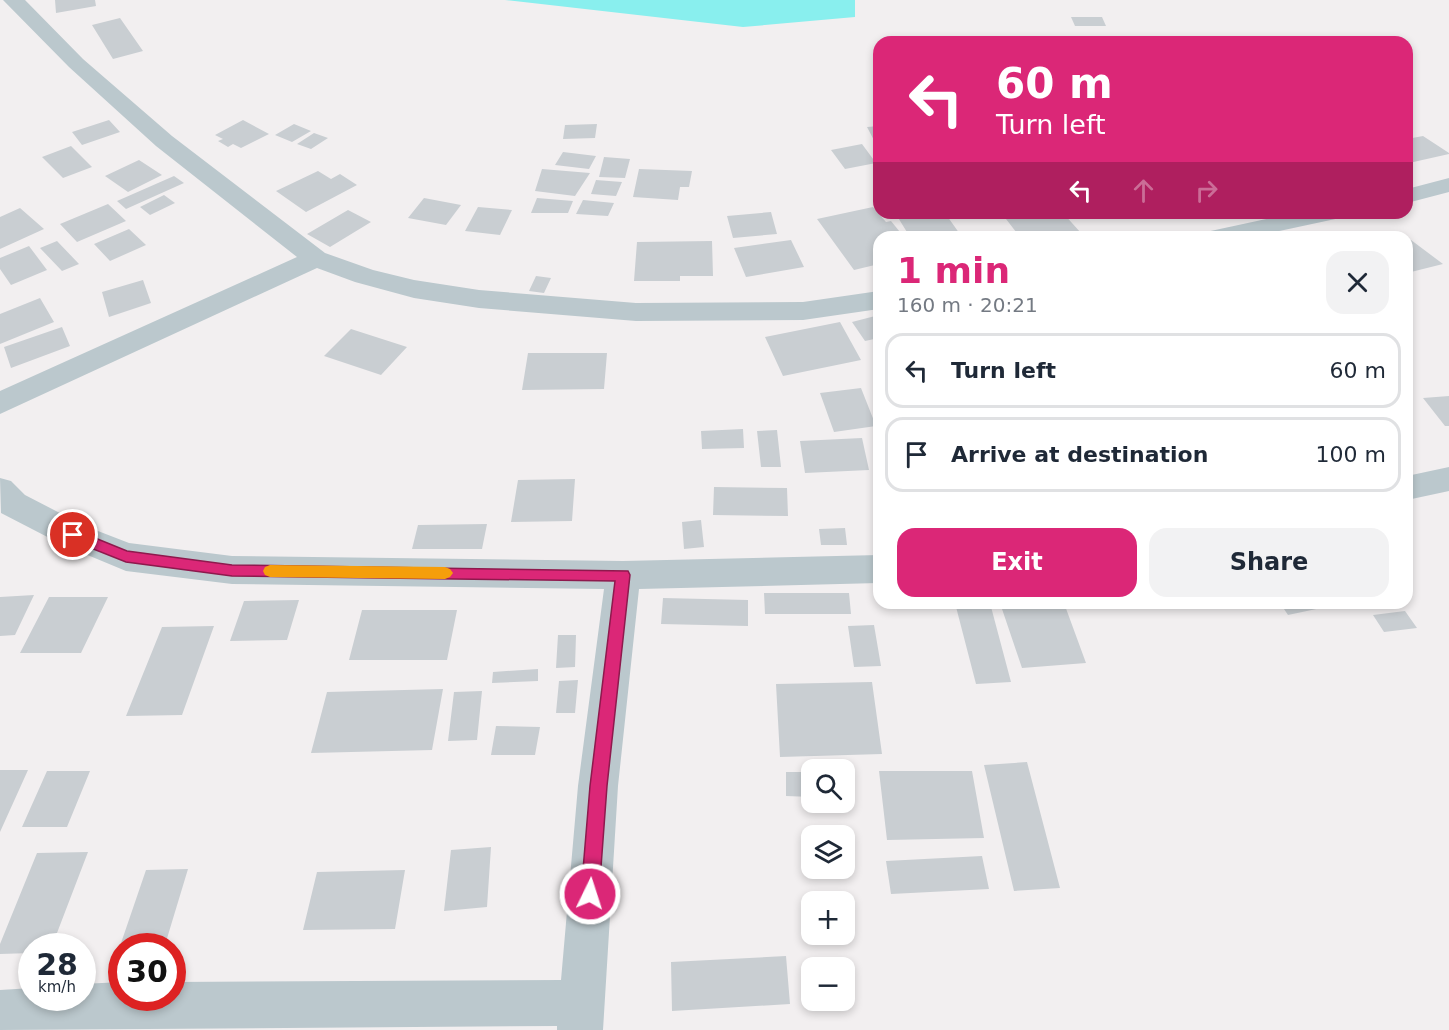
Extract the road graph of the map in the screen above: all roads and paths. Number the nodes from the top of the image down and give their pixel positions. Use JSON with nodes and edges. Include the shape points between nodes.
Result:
{"nodes":[{"id":1,"x":12,"y":0,"type":"edge"},
{"id":2,"x":1449,"y":185,"type":"edge"},
{"id":3,"x":1413,"y":194,"type":"edge"},
{"id":4,"x":1302,"y":219,"type":"edge"},
{"id":5,"x":1244,"y":231,"type":"edge"},
{"id":6,"x":316,"y":259,"type":"junction"},
{"id":7,"x":873,"y":301,"type":"edge"},
{"id":8,"x":0,"y":403,"type":"edge"},
{"id":9,"x":1449,"y":479,"type":"edge"},
{"id":10,"x":1413,"y":487,"type":"edge"},
{"id":11,"x":0,"y":490,"type":"edge"},
{"id":12,"x":873,"y":569,"type":"edge"},
{"id":13,"x":623,"y":575,"type":"junction"},
{"id":14,"x":0,"y":1013,"type":"edge"},
{"id":15,"x":581,"y":1016,"type":"edge"}],
"edges":[{"from":1,"to":6,"type":"street","via":[[164,141]]},
{"from":2,"to":3,"type":"street"},
{"from":4,"to":5,"type":"street"},
{"from":6,"to":7,"type":"street","via":[[414,289],[479,299],[636,312],[803,311]]},
{"from":6,"to":8,"type":"street"},
{"from":9,"to":10,"type":"street"},
{"from":11,"to":13,"type":"street","via":[[13,504],[126,557],[232,570]]},
{"from":12,"to":13,"type":"street"},
{"from":13,"to":15,"type":"street","via":[[598,786]]},
{"from":14,"to":15,"type":"street","via":[[110,1005]]}]}
